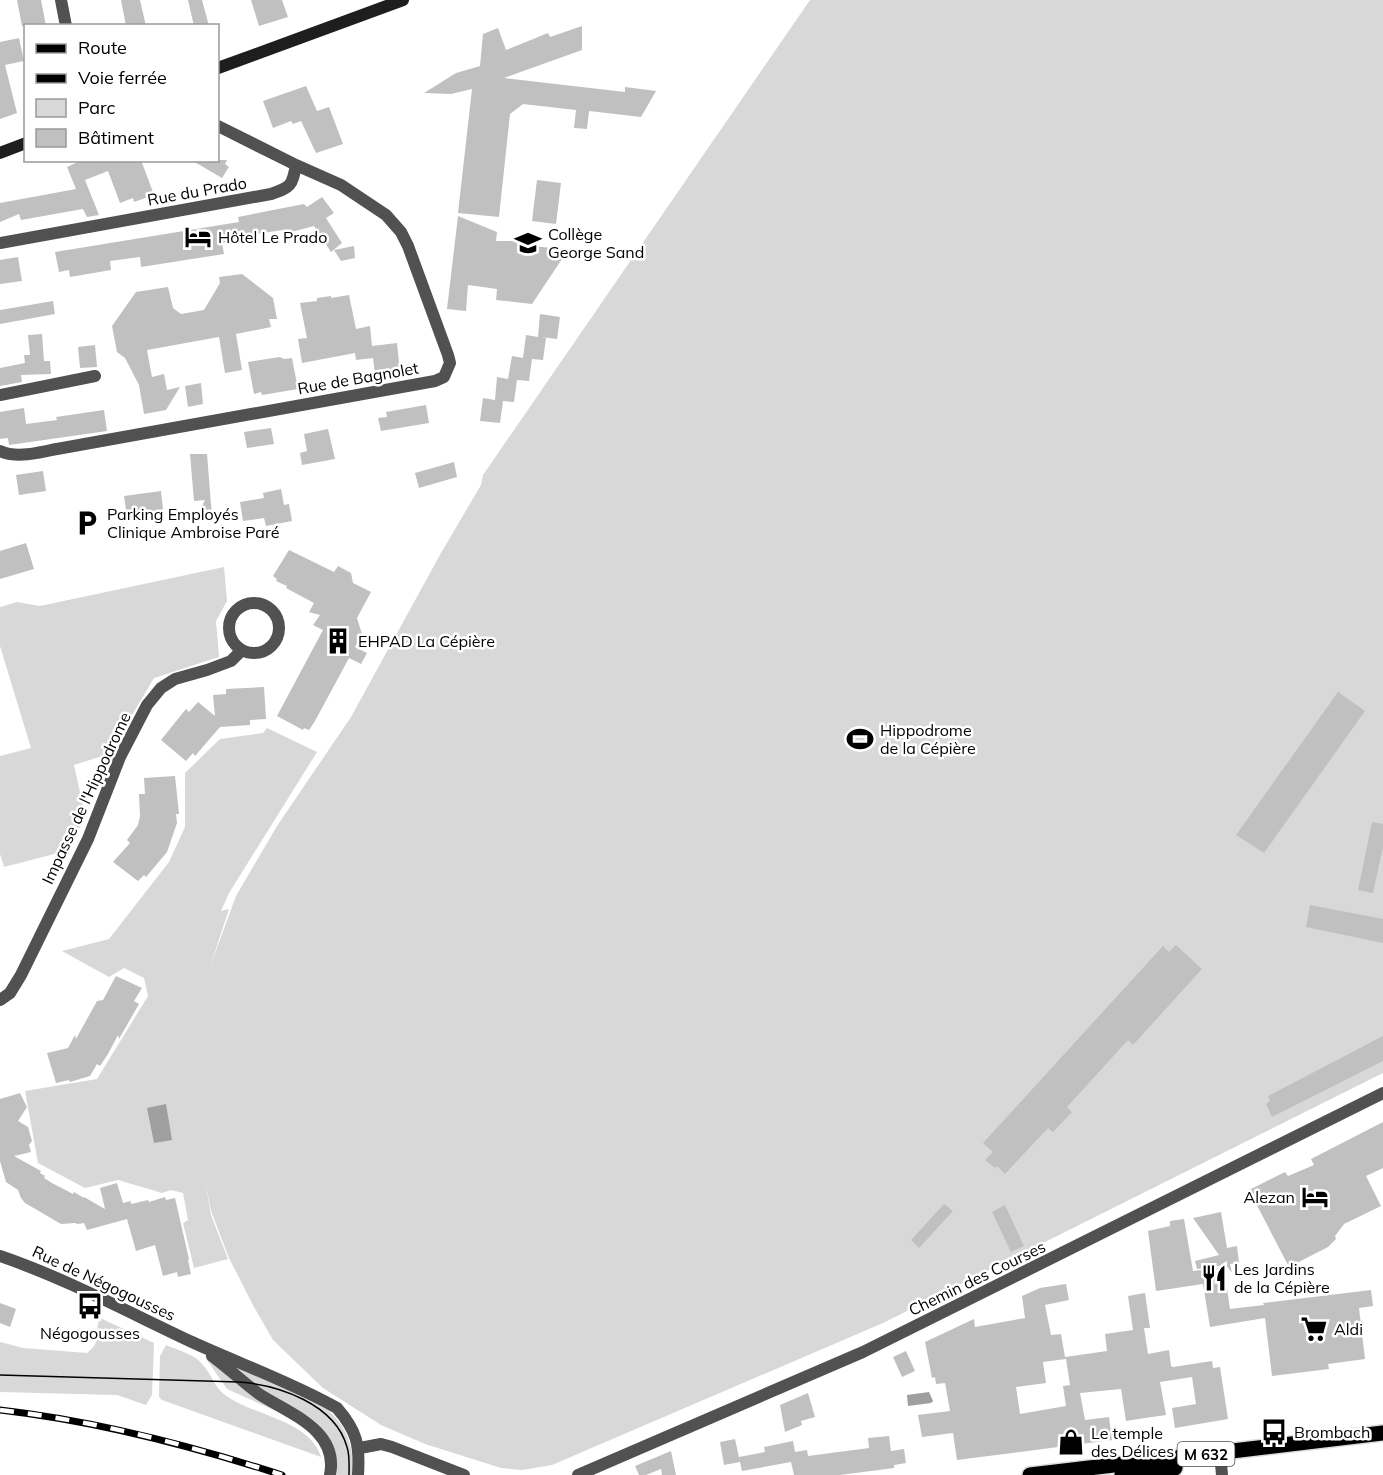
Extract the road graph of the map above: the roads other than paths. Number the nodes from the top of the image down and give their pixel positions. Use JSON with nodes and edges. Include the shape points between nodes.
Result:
{"nodes":[{"id":1,"x":61,"y":0,"type":"edge"},
{"id":2,"x":403,"y":0,"type":"edge"},
{"id":3,"x":66,"y":24,"type":"edge"},
{"id":4,"x":219,"y":68,"type":"edge"},
{"id":5,"x":219,"y":126,"type":"edge"},
{"id":6,"x":24,"y":144,"type":"edge"},
{"id":7,"x":0,"y":153,"type":"edge"},
{"id":8,"x":296,"y":165,"type":"junction"},
{"id":9,"x":0,"y":243,"type":"edge"},
{"id":10,"x":95,"y":376,"type":"dead end"},
{"id":11,"x":0,"y":395,"type":"edge"},
{"id":12,"x":0,"y":451,"type":"edge"},
{"id":13,"x":241,"y":651,"type":"junction"},
{"id":14,"x":0,"y":1000,"type":"edge"},
{"id":15,"x":1383,"y":1093,"type":"edge"},
{"id":16,"x":0,"y":1256,"type":"edge"},
{"id":17,"x":194,"y":1343,"type":"junction"},
{"id":18,"x":1383,"y":1433,"type":"edge"},
{"id":19,"x":1383,"y":1443,"type":"edge"},
{"id":20,"x":360,"y":1448,"type":"junction"},
{"id":21,"x":1221,"y":1463,"type":"edge"},
{"id":22,"x":330,"y":1475,"type":"edge"},
{"id":23,"x":358,"y":1475,"type":"edge"},
{"id":24,"x":464,"y":1475,"type":"edge"},
{"id":25,"x":578,"y":1475,"type":"edge"},
{"id":26,"x":1030,"y":1475,"type":"edge"},
{"id":27,"x":1122,"y":1475,"type":"edge"}],
"edges":[{"from":1,"to":3,"type":"street"},
{"from":2,"to":4,"type":"main road"},
{"from":5,"to":8,"type":"street"},
{"from":6,"to":7,"type":"main road"},
{"from":8,"to":9,"type":"street","name":"Rue du Prado","via":[[293,183],[271,194]]},
{"from":8,"to":12,"type":"street","name":"Rue de Bagnolet","via":[[341,185],[386,215],[401,232],[448,355],[450,363],[444,377],[68,447],[18,455]]},
{"from":10,"to":11,"type":"street"},
{"from":13,"to":13,"type":"street","name":"Impasse de l'Hippodrome","via":[[262,653],[272,648],[280,633],[278,617],[268,606],[253,602],[238,607],[230,618],[229,635]]},
{"from":13,"to":14,"type":"street","name":"Impasse de l'Hippodrome","via":[[231,661],[175,679],[147,705],[26,965],[10,993]]},
{"from":15,"to":25,"type":"street","name":"Chemin des Courses","via":[[863,1352]]},
{"from":16,"to":17,"type":"street","name":"Rue de Négogousses","via":[[36,1268]]},
{"from":17,"to":20,"type":"street","name":"Rue de Négogousses","via":[[337,1408]]},
{"from":17,"to":22,"type":"street","name":"Rue de Négogousses","via":[[257,1392],[315,1428],[332,1457]]},
{"from":18,"to":21,"type":"main road","number":"M 632"},
{"from":19,"to":21,"type":"main road","number":"M 632"},
{"from":20,"to":23,"type":"street","name":"Rue de Négogousses"},
{"from":20,"to":24,"type":"street","via":[[381,1444]]},
{"from":21,"to":26,"type":"main road","number":"M 632"},
{"from":21,"to":27,"type":"main road","number":"M 632"}]}
